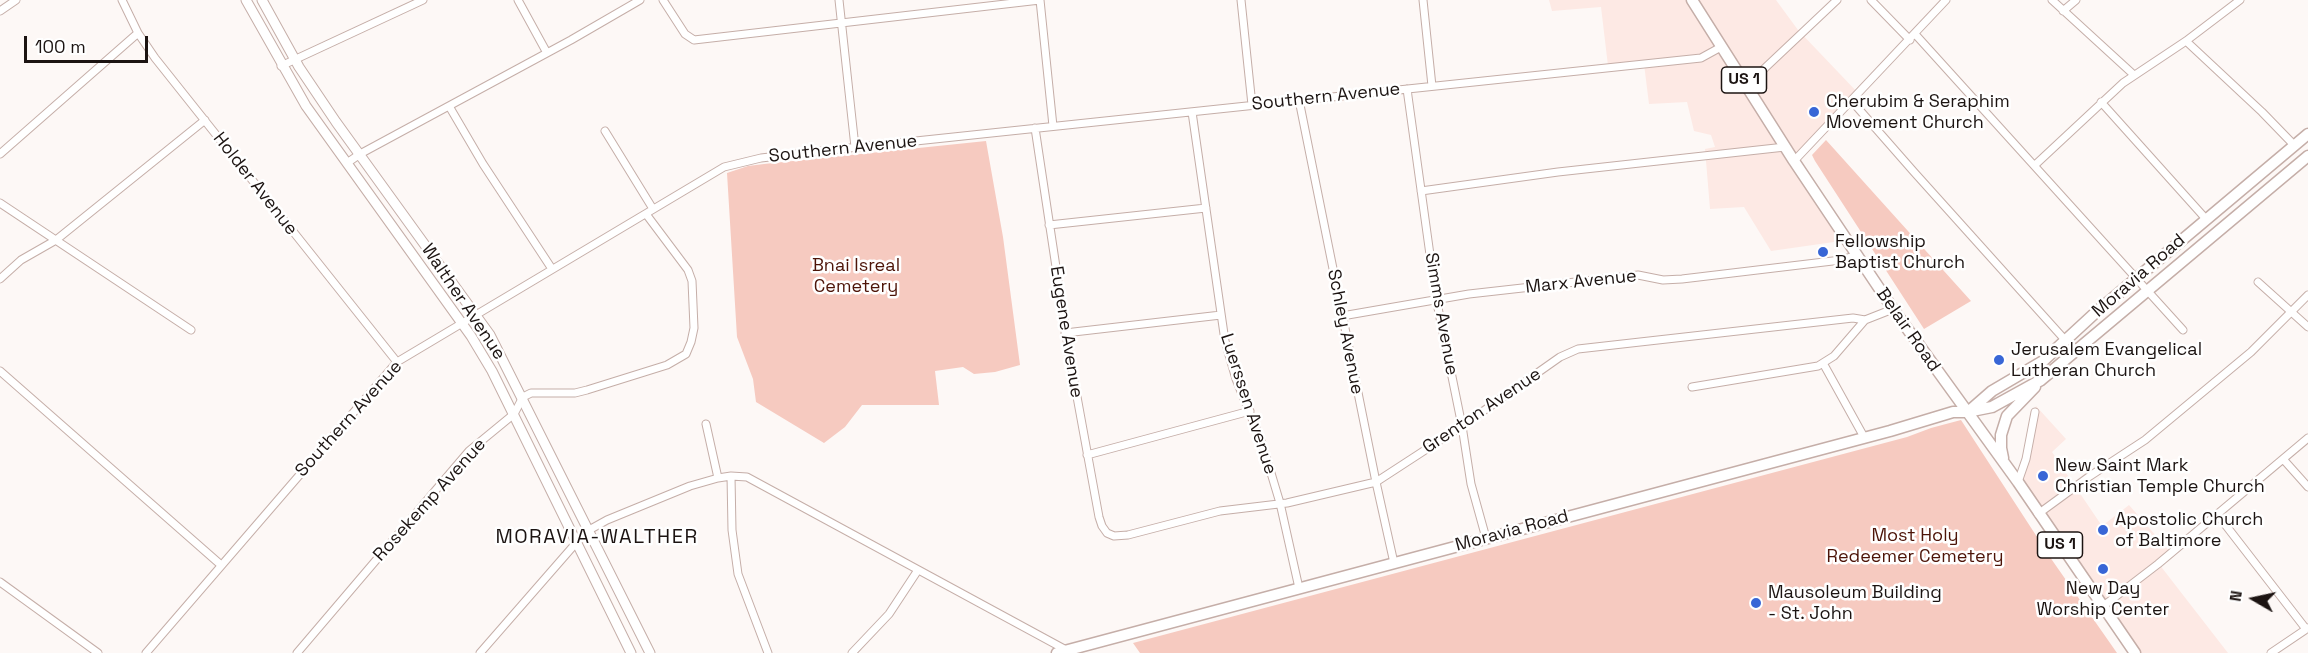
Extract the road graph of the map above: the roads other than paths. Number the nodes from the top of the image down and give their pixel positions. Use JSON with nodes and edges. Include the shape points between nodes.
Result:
{"nodes":[{"id":1,"x":16,"y":0,"type":"edge"},
{"id":2,"x":122,"y":0,"type":"edge"},
{"id":3,"x":246,"y":0,"type":"edge"},
{"id":4,"x":262,"y":0,"type":"edge"},
{"id":5,"x":423,"y":0,"type":"edge"},
{"id":6,"x":518,"y":0,"type":"edge"},
{"id":7,"x":640,"y":0,"type":"edge"},
{"id":8,"x":663,"y":0,"type":"edge"},
{"id":9,"x":839,"y":0,"type":"edge"},
{"id":10,"x":1040,"y":0,"type":"edge"},
{"id":11,"x":1242,"y":0,"type":"edge"},
{"id":12,"x":1423,"y":0,"type":"edge"},
{"id":13,"x":1692,"y":0,"type":"edge"},
{"id":14,"x":1837,"y":0,"type":"edge"},
{"id":15,"x":1871,"y":0,"type":"edge"},
{"id":16,"x":1946,"y":0,"type":"edge"},
{"id":17,"x":2052,"y":0,"type":"edge"},
{"id":18,"x":2076,"y":0,"type":"edge"},
{"id":19,"x":2240,"y":0,"type":"edge"},
{"id":20,"x":0,"y":11,"type":"edge"},
{"id":21,"x":2063,"y":11,"type":"junction"},
{"id":22,"x":841,"y":22,"type":"junction"},
{"id":23,"x":138,"y":33,"type":"junction"},
{"id":24,"x":1912,"y":37,"type":"junction"},
{"id":25,"x":2186,"y":41,"type":"junction"},
{"id":26,"x":1721,"y":47,"type":"junction"},
{"id":27,"x":547,"y":53,"type":"junction"},
{"id":28,"x":295,"y":58,"type":"junction"},
{"id":29,"x":281,"y":66,"type":"junction"},
{"id":30,"x":2134,"y":75,"type":"junction"},
{"id":31,"x":1748,"y":84,"type":"junction"},
{"id":32,"x":1432,"y":86,"type":"junction"},
{"id":33,"x":1407,"y":89,"type":"junction"},
{"id":34,"x":1299,"y":100,"type":"junction"},
{"id":35,"x":1853,"y":100,"type":"junction"},
{"id":36,"x":2101,"y":102,"type":"junction"},
{"id":37,"x":1252,"y":105,"type":"junction"},
{"id":38,"x":449,"y":106,"type":"junction"},
{"id":39,"x":1192,"y":112,"type":"junction"},
{"id":40,"x":205,"y":120,"type":"junction"},
{"id":41,"x":1053,"y":126,"type":"junction"},
{"id":42,"x":1035,"y":128,"type":"junction"},
{"id":43,"x":605,"y":131,"type":"dead end"},
{"id":44,"x":2308,"y":134,"type":"edge"},
{"id":45,"x":2294,"y":146,"type":"junction"},
{"id":46,"x":855,"y":147,"type":"junction"},
{"id":47,"x":1785,"y":147,"type":"junction"},
{"id":48,"x":0,"y":154,"type":"edge"},
{"id":49,"x":360,"y":154,"type":"junction"},
{"id":50,"x":2308,"y":156,"type":"edge"},
{"id":51,"x":1794,"y":161,"type":"junction"},
{"id":52,"x":347,"y":163,"type":"junction"},
{"id":53,"x":2035,"y":165,"type":"junction"},
{"id":54,"x":1421,"y":191,"type":"junction"},
{"id":55,"x":0,"y":203,"type":"edge"},
{"id":56,"x":1206,"y":208,"type":"junction"},
{"id":57,"x":653,"y":209,"type":"junction"},
{"id":58,"x":646,"y":214,"type":"junction"},
{"id":59,"x":2206,"y":219,"type":"junction"},
{"id":60,"x":1049,"y":225,"type":"junction"},
{"id":61,"x":56,"y":240,"type":"junction"},
{"id":62,"x":1857,"y":255,"type":"junction"},
{"id":63,"x":552,"y":269,"type":"junction"},
{"id":64,"x":0,"y":279,"type":"edge"},
{"id":65,"x":2137,"y":279,"type":"junction"},
{"id":66,"x":2258,"y":282,"type":"dead end"},
{"id":67,"x":2148,"y":291,"type":"junction"},
{"id":68,"x":2308,"y":295,"type":"edge"},
{"id":69,"x":1436,"y":298,"type":"junction"},
{"id":70,"x":1893,"y":309,"type":"junction"},
{"id":71,"x":2292,"y":312,"type":"junction"},
{"id":72,"x":1221,"y":315,"type":"junction"},
{"id":73,"x":477,"y":316,"type":"junction"},
{"id":74,"x":1342,"y":316,"type":"junction"},
{"id":75,"x":1865,"y":320,"type":"junction"},
{"id":76,"x":462,"y":325,"type":"junction"},
{"id":77,"x":2308,"y":327,"type":"edge"},
{"id":78,"x":191,"y":330,"type":"dead end"},
{"id":79,"x":2183,"y":330,"type":"dead end"},
{"id":80,"x":1065,"y":333,"type":"junction"},
{"id":81,"x":2066,"y":341,"type":"junction"},
{"id":82,"x":397,"y":362,"type":"junction"},
{"id":83,"x":1823,"y":363,"type":"junction"},
{"id":84,"x":0,"y":371,"type":"edge"},
{"id":85,"x":2041,"y":380,"type":"junction"},
{"id":86,"x":1692,"y":387,"type":"dead end"},
{"id":87,"x":523,"y":397,"type":"junction"},
{"id":88,"x":1250,"y":411,"type":"junction"},
{"id":89,"x":1967,"y":412,"type":"junction"},
{"id":90,"x":2035,"y":412,"type":"dead end"},
{"id":91,"x":514,"y":414,"type":"junction"},
{"id":92,"x":706,"y":424,"type":"dead end"},
{"id":93,"x":1462,"y":426,"type":"junction"},
{"id":94,"x":1864,"y":437,"type":"junction"},
{"id":95,"x":2308,"y":438,"type":"edge"},
{"id":96,"x":1088,"y":455,"type":"junction"},
{"id":97,"x":2283,"y":459,"type":"junction"},
{"id":98,"x":2005,"y":464,"type":"junction"},
{"id":99,"x":731,"y":476,"type":"junction"},
{"id":100,"x":718,"y":478,"type":"junction"},
{"id":101,"x":1376,"y":482,"type":"junction"},
{"id":102,"x":2018,"y":482,"type":"junction"},
{"id":103,"x":2308,"y":487,"type":"edge"},
{"id":104,"x":1280,"y":503,"type":"junction"},
{"id":105,"x":2038,"y":514,"type":"junction"},
{"id":106,"x":2217,"y":514,"type":"junction"},
{"id":107,"x":589,"y":530,"type":"junction"},
{"id":108,"x":1107,"y":533,"type":"joint"},
{"id":109,"x":1486,"y":538,"type":"junction"},
{"id":110,"x":576,"y":543,"type":"junction"},
{"id":111,"x":1394,"y":563,"type":"junction"},
{"id":112,"x":221,"y":565,"type":"junction"},
{"id":113,"x":918,"y":570,"type":"junction"},
{"id":114,"x":0,"y":582,"type":"edge"},
{"id":115,"x":1299,"y":588,"type":"junction"},
{"id":116,"x":2102,"y":607,"type":"junction"},
{"id":117,"x":2307,"y":628,"type":"edge"},
{"id":118,"x":484,"y":651,"type":"edge"},
{"id":119,"x":1065,"y":652,"type":"edge"},
{"id":120,"x":98,"y":653,"type":"edge"},
{"id":121,"x":146,"y":653,"type":"edge"},
{"id":122,"x":297,"y":653,"type":"edge"},
{"id":123,"x":631,"y":653,"type":"edge"},
{"id":124,"x":650,"y":653,"type":"edge"},
{"id":125,"x":768,"y":653,"type":"edge"},
{"id":126,"x":852,"y":653,"type":"edge"},
{"id":127,"x":2135,"y":653,"type":"edge"},
{"id":128,"x":2271,"y":653,"type":"edge"}],
"edges":[{"from":1,"to":20,"type":"street"},
{"from":2,"to":23,"type":"street","name":"Holder Avenue"},
{"from":3,"to":29,"type":"main road","name":"Walther Avenue"},
{"from":4,"to":28,"type":"main road","name":"Walther Avenue"},
{"from":5,"to":28,"type":"street"},
{"from":6,"to":27,"type":"street"},
{"from":7,"to":27,"type":"street"},
{"from":8,"to":22,"type":"street","via":[[685,34],[694,40]]},
{"from":9,"to":22,"type":"street"},
{"from":10,"to":22,"type":"street"},
{"from":10,"to":41,"type":"street"},
{"from":11,"to":37,"type":"street"},
{"from":12,"to":32,"type":"street"},
{"from":13,"to":26,"type":"main road","name":"Belair Road","number":"US 1"},
{"from":14,"to":31,"type":"street"},
{"from":15,"to":24,"type":"street"},
{"from":16,"to":24,"type":"street"},
{"from":17,"to":21,"type":"street"},
{"from":18,"to":21,"type":"street"},
{"from":19,"to":25,"type":"street"},
{"from":21,"to":30,"type":"street"},
{"from":22,"to":46,"type":"street"},
{"from":23,"to":40,"type":"street","name":"Holder Avenue"},
{"from":23,"to":48,"type":"street"},
{"from":24,"to":35,"type":"street"},
{"from":24,"to":53,"type":"street"},
{"from":25,"to":30,"type":"street"},
{"from":25,"to":45,"type":"street"},
{"from":26,"to":31,"type":"main road","name":"Belair Road","number":"US 1"},
{"from":26,"to":32,"type":"street","name":"Southern Avenue","via":[[1701,58]]},
{"from":27,"to":38,"type":"street"},
{"from":28,"to":29,"type":"street"},
{"from":28,"to":49,"type":"main road","name":"Walther Avenue"},
{"from":29,"to":52,"type":"main road","name":"Walther Avenue"},
{"from":30,"to":36,"type":"street"},
{"from":31,"to":47,"type":"main road","name":"Belair Road","number":"US 1"},
{"from":32,"to":33,"type":"street","name":"Southern Avenue"},
{"from":33,"to":34,"type":"street","name":"Southern Avenue"},
{"from":33,"to":54,"type":"street","name":"Simms Avenue"},
{"from":34,"to":37,"type":"street","name":"Southern Avenue"},
{"from":34,"to":74,"type":"street","name":"Schley Avenue"},
{"from":35,"to":51,"type":"street"},
{"from":35,"to":81,"type":"street"},
{"from":36,"to":53,"type":"street"},
{"from":36,"to":59,"type":"street"},
{"from":37,"to":39,"type":"street","name":"Southern Avenue"},
{"from":38,"to":49,"type":"street"},
{"from":38,"to":63,"type":"street"},
{"from":39,"to":41,"type":"street","name":"Southern Avenue"},
{"from":39,"to":56,"type":"street","name":"Luerssen Avenue"},
{"from":40,"to":61,"type":"street"},
{"from":40,"to":82,"type":"street","name":"Holder Avenue"},
{"from":41,"to":42,"type":"street","name":"Southern Avenue"},
{"from":42,"to":46,"type":"street","name":"Southern Avenue"},
{"from":42,"to":60,"type":"street","name":"Eugene Avenue"},
{"from":43,"to":57,"type":"street"},
{"from":44,"to":45,"type":"main road","name":"Moravia Road"},
{"from":45,"to":59,"type":"main road","name":"Moravia Road"},
{"from":46,"to":57,"type":"street","name":"Southern Avenue","via":[[735,163]]},
{"from":47,"to":51,"type":"main road","name":"Belair Road","number":"US 1"},
{"from":47,"to":54,"type":"street"},
{"from":49,"to":52,"type":"street"},
{"from":49,"to":73,"type":"main road","name":"Walther Avenue"},
{"from":50,"to":67,"type":"main road","name":"Moravia Road"},
{"from":51,"to":62,"type":"main road","name":"Belair Road","number":"US 1"},
{"from":52,"to":76,"type":"main road","name":"Walther Avenue"},
{"from":53,"to":65,"type":"street"},
{"from":54,"to":69,"type":"street","name":"Simms Avenue"},
{"from":55,"to":61,"type":"street"},
{"from":56,"to":60,"type":"street"},
{"from":56,"to":72,"type":"street","name":"Luerssen Avenue"},
{"from":57,"to":58,"type":"street","name":"Southern Avenue"},
{"from":58,"to":63,"type":"street","name":"Southern Avenue"},
{"from":58,"to":87,"type":"street","via":[[692,281],[694,328],[686,354],[667,365],[587,390],[531,393]]},
{"from":59,"to":65,"type":"main road","name":"Moravia Road"},
{"from":60,"to":80,"type":"street","name":"Eugene Avenue"},
{"from":61,"to":64,"type":"street","via":[[21,260]]},
{"from":61,"to":78,"type":"street"},
{"from":62,"to":69,"type":"street","name":"Marx Avenue","via":[[1682,279],[1630,276]]},
{"from":62,"to":70,"type":"main road","name":"Belair Road","number":"US 1"},
{"from":63,"to":73,"type":"street","name":"Southern Avenue"},
{"from":65,"to":67,"type":"street"},
{"from":65,"to":81,"type":"main road","name":"Moravia Road"},
{"from":66,"to":71,"type":"street"},
{"from":67,"to":79,"type":"street"},
{"from":67,"to":85,"type":"main road","name":"Moravia Road"},
{"from":68,"to":71,"type":"street"},
{"from":69,"to":74,"type":"street","name":"Marx Avenue"},
{"from":69,"to":93,"type":"street","name":"Simms Avenue"},
{"from":70,"to":75,"type":"street"},
{"from":70,"to":89,"type":"main road","name":"Belair Road","number":"US 1"},
{"from":71,"to":77,"type":"street"},
{"from":71,"to":105,"type":"street","via":[[2251,352],[2140,444]]},
{"from":72,"to":80,"type":"street"},
{"from":72,"to":88,"type":"street","name":"Luerssen Avenue","via":[[1230,359]]},
{"from":73,"to":76,"type":"street","name":"Southern Avenue"},
{"from":73,"to":87,"type":"main road","name":"Walther Avenue"},
{"from":74,"to":101,"type":"street","name":"Schley Avenue"},
{"from":75,"to":83,"type":"street"},
{"from":75,"to":93,"type":"street","name":"Grenton Avenue","via":[[1853,318],[1578,349],[1560,357]]},
{"from":76,"to":82,"type":"street","name":"Southern Avenue"},
{"from":76,"to":91,"type":"main road","name":"Walther Avenue","via":[[492,370]]},
{"from":80,"to":96,"type":"street","name":"Eugene Avenue"},
{"from":81,"to":89,"type":"main road","name":"Moravia Road"},
{"from":82,"to":112,"type":"street","name":"Southern Avenue"},
{"from":83,"to":86,"type":"street","via":[[1807,369]]},
{"from":83,"to":94,"type":"street"},
{"from":84,"to":112,"type":"street"},
{"from":85,"to":89,"type":"main road","name":"Moravia Road","via":[[1992,407]]},
{"from":85,"to":98,"type":"main road","via":[[2007,416],[2001,448]]},
{"from":87,"to":91,"type":"street","name":"Rosekemp Avenue"},
{"from":87,"to":107,"type":"main road","name":"Walther Avenue"},
{"from":88,"to":96,"type":"street"},
{"from":88,"to":104,"type":"street","name":"Luerssen Avenue"},
{"from":89,"to":94,"type":"main road","name":"Moravia Road","via":[[1953,412]]},
{"from":89,"to":98,"type":"main road","name":"Belair Road","number":"US 1"},
{"from":90,"to":102,"type":"street"},
{"from":91,"to":110,"type":"main road","name":"Walther Avenue"},
{"from":91,"to":122,"type":"street","name":"Rosekemp Avenue","via":[[469,451]]},
{"from":92,"to":100,"type":"street"},
{"from":93,"to":101,"type":"street","name":"Grenton Avenue"},
{"from":93,"to":109,"type":"street","name":"Simms Avenue","via":[[1471,484]]},
{"from":94,"to":109,"type":"main road","name":"Moravia Road"},
{"from":95,"to":97,"type":"street"},
{"from":96,"to":108,"type":"street","name":"Eugene Avenue","via":[[1099,517]]},
{"from":97,"to":103,"type":"street"},
{"from":97,"to":106,"type":"street"},
{"from":98,"to":102,"type":"main road","name":"Belair Road","number":"US 1"},
{"from":99,"to":100,"type":"street"},
{"from":99,"to":113,"type":"street","via":[[755,480]]},
{"from":99,"to":125,"type":"street","via":[[738,574]]},
{"from":100,"to":107,"type":"street","via":[[622,513]]},
{"from":101,"to":104,"type":"street","name":"Grenton Avenue"},
{"from":101,"to":111,"type":"street","name":"Schley Avenue"},
{"from":102,"to":105,"type":"main road","name":"Belair Road","number":"US 1"},
{"from":104,"to":108,"type":"street","name":"Grenton Avenue","via":[[1200,515],[1128,536]]},
{"from":104,"to":115,"type":"street","name":"Luerssen Avenue"},
{"from":105,"to":116,"type":"main road","name":"Belair Road","number":"US 1"},
{"from":106,"to":116,"type":"street"},
{"from":106,"to":117,"type":"street"},
{"from":107,"to":110,"type":"main road"},
{"from":107,"to":124,"type":"main road","name":"Walther Avenue"},
{"from":109,"to":111,"type":"main road","name":"Moravia Road"},
{"from":110,"to":118,"type":"street"},
{"from":110,"to":123,"type":"main road","name":"Walther Avenue"},
{"from":111,"to":115,"type":"main road","name":"Moravia Road"},
{"from":112,"to":121,"type":"street","name":"Southern Avenue"},
{"from":113,"to":119,"type":"street"},
{"from":113,"to":126,"type":"street","via":[[889,615]]},
{"from":114,"to":120,"type":"street"},
{"from":115,"to":119,"type":"main road","name":"Moravia Road"},
{"from":116,"to":127,"type":"main road","name":"Belair Road","number":"US 1"},
{"from":117,"to":128,"type":"street"}]}
